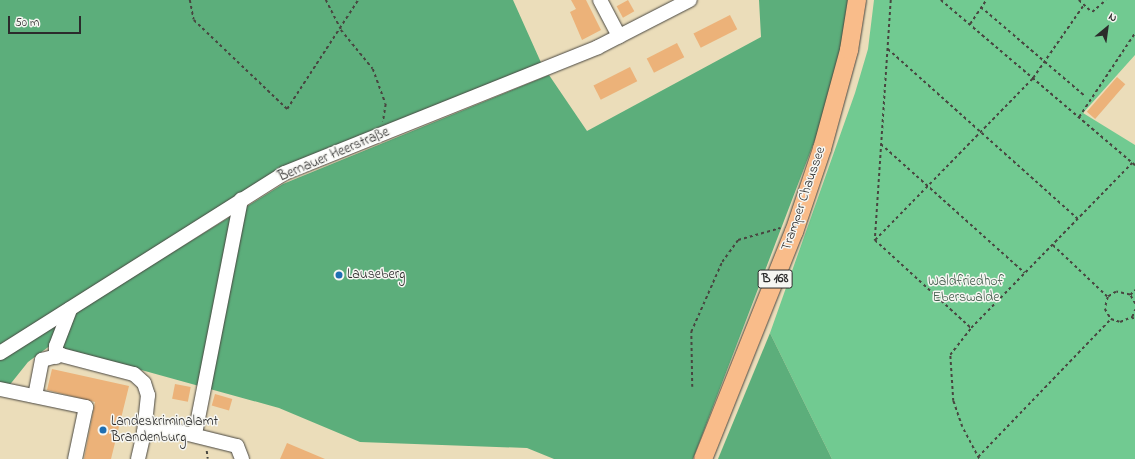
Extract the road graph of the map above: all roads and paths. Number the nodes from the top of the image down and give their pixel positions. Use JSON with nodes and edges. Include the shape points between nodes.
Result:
{"nodes":[{"id":1,"x":190,"y":0,"type":"edge"},
{"id":2,"x":326,"y":0,"type":"edge"},
{"id":3,"x":358,"y":0,"type":"edge"},
{"id":4,"x":600,"y":0,"type":"edge"},
{"id":5,"x":690,"y":0,"type":"edge"},
{"id":6,"x":857,"y":0,"type":"edge"},
{"id":7,"x":891,"y":0,"type":"edge"},
{"id":8,"x":941,"y":0,"type":"edge"},
{"id":9,"x":986,"y":0,"type":"edge"},
{"id":10,"x":1079,"y":0,"type":"edge"},
{"id":11,"x":1106,"y":0,"type":"edge"},
{"id":12,"x":1084,"y":6,"type":"junction"},
{"id":13,"x":981,"y":7,"type":"junction"},
{"id":14,"x":970,"y":24,"type":"junction"},
{"id":15,"x":341,"y":30,"type":"junction"},
{"id":16,"x":1135,"y":33,"type":"edge"},
{"id":17,"x":619,"y":36,"type":"junction"},
{"id":18,"x":888,"y":49,"type":"junction"},
{"id":19,"x":1045,"y":61,"type":"junction"},
{"id":20,"x":1033,"y":78,"type":"junction"},
{"id":21,"x":1085,"y":96,"type":"dead end"},
{"id":22,"x":1079,"y":117,"type":"junction"},
{"id":23,"x":383,"y":126,"type":"dead end"},
{"id":24,"x":981,"y":131,"type":"junction"},
{"id":25,"x":881,"y":144,"type":"junction"},
{"id":26,"x":1132,"y":163,"type":"junction"},
{"id":27,"x":1135,"y":165,"type":"edge"},
{"id":28,"x":928,"y":185,"type":"junction"},
{"id":29,"x":241,"y":199,"type":"junction"},
{"id":30,"x":1078,"y":219,"type":"junction"},
{"id":31,"x":794,"y":232,"type":"junction"},
{"id":32,"x":874,"y":240,"type":"junction"},
{"id":33,"x":1053,"y":245,"type":"junction"},
{"id":34,"x":1025,"y":273,"type":"junction"},
{"id":35,"x":1135,"y":290,"type":"edge"},
{"id":36,"x":1130,"y":295,"type":"junction"},
{"id":37,"x":1108,"y":297,"type":"junction"},
{"id":38,"x":1135,"y":304,"type":"edge"},
{"id":39,"x":70,"y":309,"type":"junction"},
{"id":40,"x":1135,"y":310,"type":"edge"},
{"id":41,"x":1132,"y":317,"type":"junction"},
{"id":42,"x":1111,"y":319,"type":"junction"},
{"id":43,"x":1135,"y":320,"type":"edge"},
{"id":44,"x":970,"y":328,"type":"junction"},
{"id":45,"x":0,"y":353,"type":"edge"},
{"id":46,"x":56,"y":357,"type":"junction"},
{"id":47,"x":692,"y":387,"type":"dead end"},
{"id":48,"x":0,"y":389,"type":"edge"},
{"id":49,"x":35,"y":396,"type":"junction"},
{"id":50,"x":144,"y":432,"type":"junction"},
{"id":51,"x":195,"y":434,"type":"junction"},
{"id":52,"x":978,"y":458,"type":"edge"},
{"id":53,"x":75,"y":459,"type":"edge"},
{"id":54,"x":138,"y":459,"type":"edge"},
{"id":55,"x":242,"y":459,"type":"edge"},
{"id":56,"x":703,"y":459,"type":"edge"}],
"edges":[{"from":1,"to":15,"type":"path","via":[[194,20],[287,109]]},
{"from":2,"to":15,"type":"path"},
{"from":3,"to":15,"type":"path"},
{"from":4,"to":17,"type":"street"},
{"from":5,"to":17,"type":"street","name":"Bernauer Heerstraße"},
{"from":6,"to":31,"type":"main road","name":"Tramper Chaussee","number":"B 168","via":[[838,96]]},
{"from":7,"to":18,"type":"path"},
{"from":8,"to":14,"type":"path"},
{"from":9,"to":13,"type":"path"},
{"from":10,"to":12,"type":"path"},
{"from":11,"to":12,"type":"path","via":[[1092,12]]},
{"from":12,"to":19,"type":"path"},
{"from":13,"to":14,"type":"path"},
{"from":13,"to":19,"type":"path"},
{"from":14,"to":20,"type":"path"},
{"from":15,"to":23,"type":"path","via":[[373,69],[386,104]]},
{"from":16,"to":22,"type":"path"},
{"from":17,"to":29,"type":"street","name":"Bernauer Heerstraße","via":[[285,173]]},
{"from":18,"to":24,"type":"path"},
{"from":18,"to":25,"type":"path"},
{"from":19,"to":20,"type":"path"},
{"from":19,"to":21,"type":"path"},
{"from":20,"to":22,"type":"path"},
{"from":20,"to":24,"type":"path"},
{"from":22,"to":26,"type":"path"},
{"from":24,"to":28,"type":"path"},
{"from":24,"to":30,"type":"path"},
{"from":25,"to":28,"type":"path"},
{"from":25,"to":32,"type":"path"},
{"from":26,"to":27,"type":"path"},
{"from":26,"to":30,"type":"path"},
{"from":28,"to":32,"type":"path"},
{"from":28,"to":34,"type":"path"},
{"from":29,"to":39,"type":"street","name":"Bernauer Heerstraße"},
{"from":29,"to":51,"type":"street"},
{"from":30,"to":33,"type":"path"},
{"from":31,"to":47,"type":"path","via":[[768,229],[738,240],[722,262],[692,332]]},
{"from":31,"to":56,"type":"main road","name":"Tramper Chaussee","number":"B 168"},
{"from":32,"to":44,"type":"path"},
{"from":33,"to":34,"type":"path"},
{"from":33,"to":37,"type":"path"},
{"from":34,"to":44,"type":"path"},
{"from":35,"to":36,"type":"path"},
{"from":36,"to":37,"type":"path","via":[[1121,292]]},
{"from":36,"to":38,"type":"path"},
{"from":37,"to":42,"type":"path","via":[[1105,309]]},
{"from":39,"to":45,"type":"street","name":"Bernauer Heerstraße"},
{"from":39,"to":46,"type":"street","via":[[56,346]]},
{"from":40,"to":41,"type":"path"},
{"from":41,"to":42,"type":"path","via":[[1120,322]]},
{"from":41,"to":43,"type":"path"},
{"from":42,"to":52,"type":"path"},
{"from":44,"to":52,"type":"path","via":[[950,356],[949,372],[962,427]]},
{"from":46,"to":49,"type":"street","via":[[42,360]]},
{"from":46,"to":50,"type":"street","via":[[134,374],[144,383],[148,395]]},
{"from":48,"to":49,"type":"street"},
{"from":49,"to":53,"type":"street","via":[[86,407]]},
{"from":50,"to":51,"type":"street","via":[[164,428]]},
{"from":50,"to":54,"type":"street"},
{"from":51,"to":55,"type":"street","via":[[237,446]]}]}
